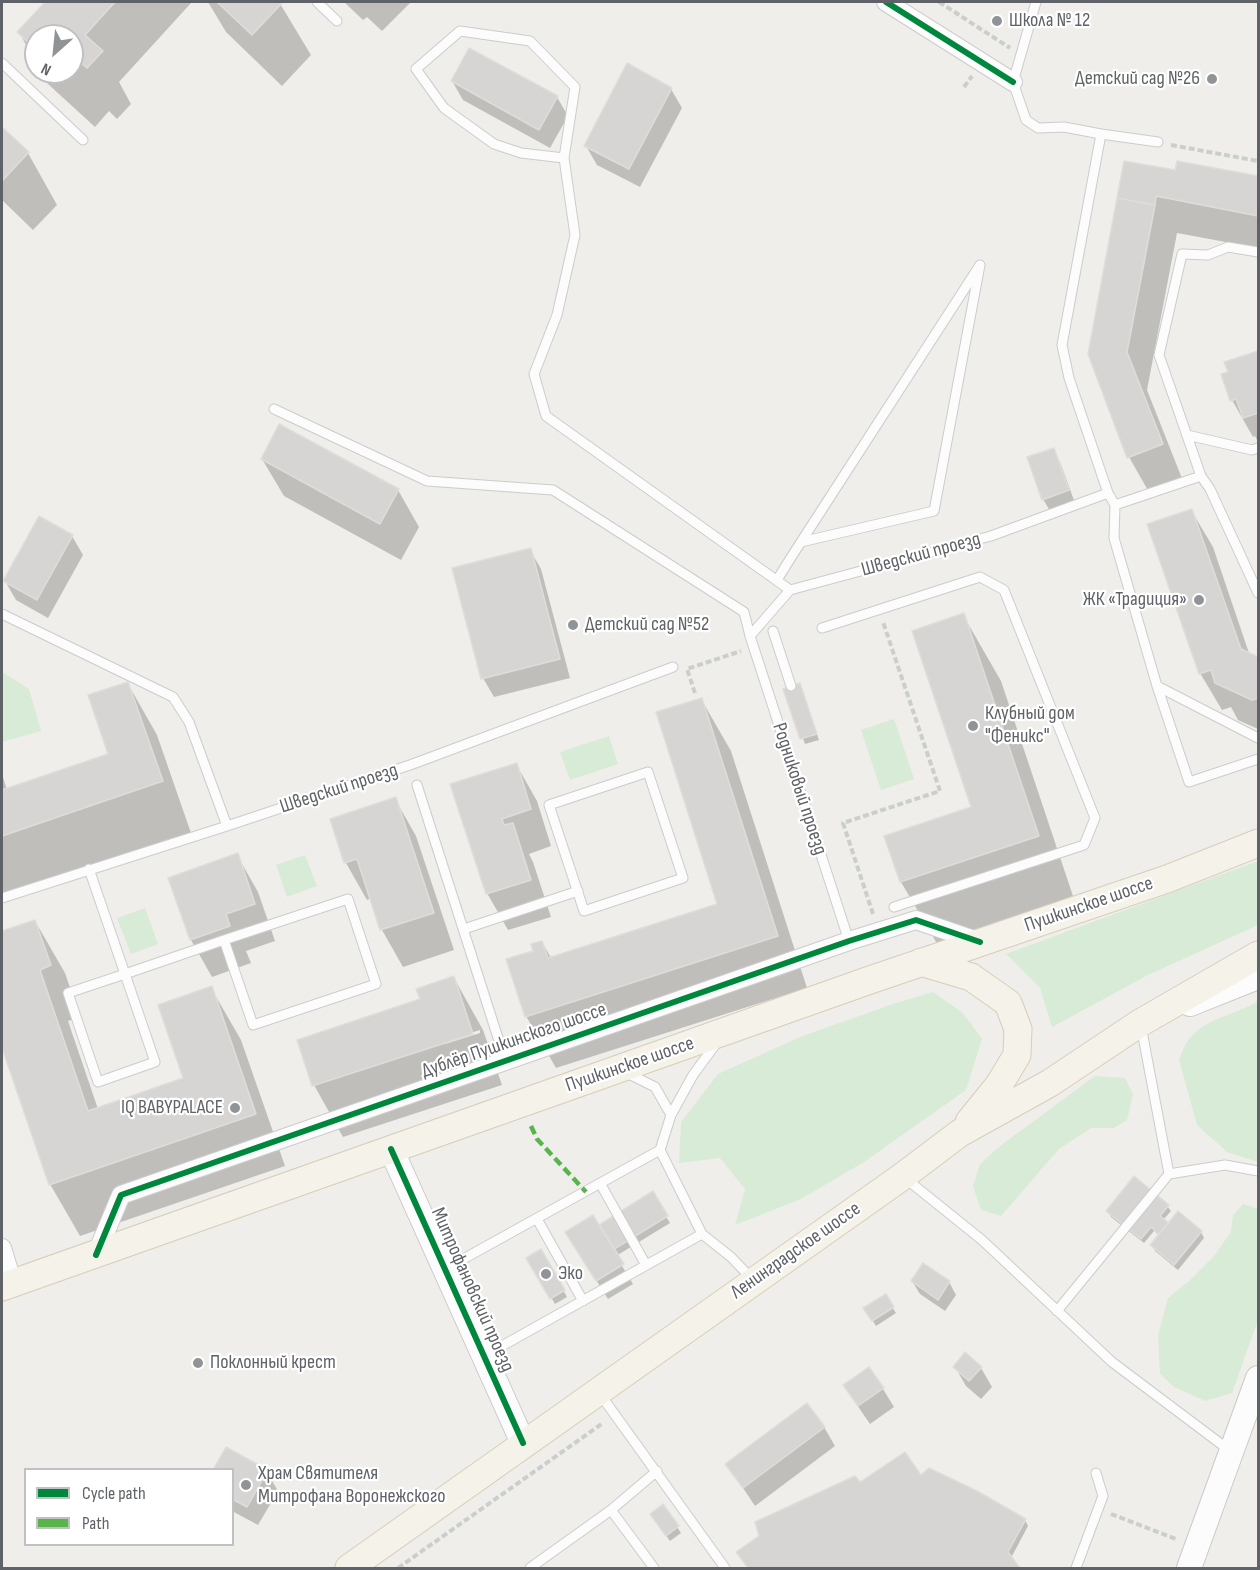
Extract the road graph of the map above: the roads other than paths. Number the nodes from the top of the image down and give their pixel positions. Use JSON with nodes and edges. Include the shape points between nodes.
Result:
{"nodes":[{"id":1,"x":317,"y":2,"type":"edge"},
{"id":2,"x":886,"y":2,"type":"edge"},
{"id":3,"x":1036,"y":2,"type":"edge"},
{"id":4,"x":337,"y":21,"type":"dead end"},
{"id":5,"x":2,"y":63,"type":"edge"},
{"id":6,"x":1013,"y":82,"type":"junction"},
{"id":7,"x":1101,"y":134,"type":"junction"},
{"id":8,"x":83,"y":140,"type":"dead end"},
{"id":9,"x":1158,"y":142,"type":"road end"},
{"id":10,"x":564,"y":158,"type":"junction"},
{"id":11,"x":1258,"y":252,"type":"edge"},
{"id":12,"x":274,"y":409,"type":"dead end"},
{"id":13,"x":1187,"y":435,"type":"junction"},
{"id":14,"x":1258,"y":448,"type":"edge"},
{"id":15,"x":1201,"y":476,"type":"junction"},
{"id":16,"x":1108,"y":493,"type":"junction"},
{"id":17,"x":1115,"y":505,"type":"junction"},
{"id":18,"x":801,"y":542,"type":"junction"},
{"id":19,"x":777,"y":580,"type":"junction"},
{"id":20,"x":790,"y":590,"type":"junction"},
{"id":21,"x":1258,"y":593,"type":"edge"},
{"id":22,"x":2,"y":614,"type":"edge"},
{"id":23,"x":822,"y":628,"type":"dead end"},
{"id":24,"x":773,"y":631,"type":"dead end"},
{"id":25,"x":750,"y":636,"type":"junction"},
{"id":26,"x":673,"y":667,"type":"dead end"},
{"id":27,"x":791,"y":686,"type":"dead end"},
{"id":28,"x":1157,"y":686,"type":"junction"},
{"id":29,"x":1258,"y":738,"type":"edge"},
{"id":30,"x":1258,"y":759,"type":"edge"},
{"id":31,"x":417,"y":785,"type":"dead end"},
{"id":32,"x":227,"y":826,"type":"junction"},
{"id":33,"x":1258,"y":843,"type":"edge"},
{"id":34,"x":89,"y":869,"type":"junction"},
{"id":35,"x":578,"y":891,"type":"junction"},
{"id":36,"x":2,"y":898,"type":"edge"},
{"id":37,"x":894,"y":907,"type":"dead end"},
{"id":38,"x":464,"y":930,"type":"junction"},
{"id":39,"x":224,"y":940,"type":"junction"},
{"id":40,"x":849,"y":941,"type":"junction"},
{"id":41,"x":980,"y":942,"type":"junction"},
{"id":42,"x":1258,"y":955,"type":"edge"},
{"id":43,"x":921,"y":962,"type":"junction"},
{"id":44,"x":125,"y":974,"type":"junction"},
{"id":45,"x":1258,"y":977,"type":"edge"},
{"id":46,"x":1140,"y":1023,"type":"junction"},
{"id":47,"x":725,"y":1031,"type":"junction"},
{"id":48,"x":508,"y":1060,"type":"junction"},
{"id":49,"x":619,"y":1069,"type":"junction"},
{"id":50,"x":670,"y":1115,"type":"junction"},
{"id":51,"x":960,"y":1133,"type":"junction"},
{"id":52,"x":391,"y":1149,"type":"junction"},
{"id":53,"x":660,"y":1150,"type":"junction"},
{"id":54,"x":1258,"y":1171,"type":"edge"},
{"id":55,"x":1169,"y":1174,"type":"junction"},
{"id":56,"x":903,"y":1176,"type":"junction"},
{"id":57,"x":600,"y":1184,"type":"junction"},
{"id":58,"x":537,"y":1219,"type":"junction"},
{"id":59,"x":702,"y":1234,"type":"junction"},
{"id":60,"x":2,"y":1248,"type":"edge"},
{"id":61,"x":96,"y":1255,"type":"junction"},
{"id":62,"x":646,"y":1266,"type":"junction"},
{"id":63,"x":445,"y":1270,"type":"junction"},
{"id":64,"x":753,"y":1281,"type":"junction"},
{"id":65,"x":7,"y":1286,"type":"edge"},
{"id":66,"x":583,"y":1301,"type":"junction"},
{"id":67,"x":1057,"y":1311,"type":"junction"},
{"id":68,"x":484,"y":1356,"type":"junction"},
{"id":69,"x":1258,"y":1378,"type":"edge"},
{"id":70,"x":598,"y":1392,"type":"junction"},
{"id":71,"x":523,"y":1443,"type":"junction"},
{"id":72,"x":1232,"y":1451,"type":"junction"},
{"id":73,"x":657,"y":1471,"type":"junction"},
{"id":74,"x":1096,"y":1473,"type":"dead end"},
{"id":75,"x":611,"y":1510,"type":"junction"},
{"id":76,"x":349,"y":1569,"type":"edge"},
{"id":77,"x":530,"y":1569,"type":"edge"},
{"id":78,"x":654,"y":1569,"type":"edge"},
{"id":79,"x":725,"y":1569,"type":"edge"},
{"id":80,"x":1076,"y":1569,"type":"edge"},
{"id":81,"x":1189,"y":1569,"type":"edge"}],
"edges":[{"from":1,"to":4,"type":"lane"},
{"from":2,"to":6,"type":"street"},
{"from":3,"to":6,"type":"lane"},
{"from":5,"to":8,"type":"lane"},
{"from":6,"to":7,"type":"lane","via":[[1026,120],[1038,128]]},
{"from":7,"to":9,"type":"lane"},
{"from":7,"to":16,"type":"lane","via":[[1062,345]]},
{"from":10,"to":10,"type":"lane","via":[[575,87],[530,41],[460,31],[416,69],[444,108],[494,144],[521,153]]},
{"from":10,"to":19,"type":"lane","via":[[575,235],[557,315],[534,374],[546,416]]},
{"from":11,"to":13,"type":"lane","via":[[1228,247],[1209,255],[1182,254],[1159,355]]},
{"from":12,"to":25,"type":"lane","name":"Родниковый проезд","via":[[427,481],[553,490],[744,612]]},
{"from":13,"to":14,"type":"lane","via":[[1252,450]]},
{"from":13,"to":15,"type":"lane"},
{"from":15,"to":17,"type":"lane"},
{"from":15,"to":21,"type":"lane"},
{"from":16,"to":17,"type":"lane"},
{"from":16,"to":20,"type":"lane","name":"Шведский проезд","via":[[991,536]]},
{"from":17,"to":28,"type":"lane","via":[[1114,538]]},
{"from":18,"to":18,"type":"lane","via":[[897,393],[980,265],[934,511]]},
{"from":18,"to":19,"type":"lane"},
{"from":19,"to":20,"type":"lane"},
{"from":20,"to":25,"type":"lane"},
{"from":22,"to":32,"type":"lane","via":[[173,697],[189,722]]},
{"from":23,"to":37,"type":"lane","via":[[980,577],[1004,590],[1095,819],[1084,845]]},
{"from":24,"to":27,"type":"lane"},
{"from":25,"to":40,"type":"lane","name":"Родниковый проезд"},
{"from":26,"to":32,"type":"lane","name":"Шведский проезд","via":[[410,765]]},
{"from":28,"to":29,"type":"lane"},
{"from":28,"to":30,"type":"lane","via":[[1190,782]]},
{"from":31,"to":38,"type":"lane"},
{"from":32,"to":34,"type":"lane","name":"Шведский проезд"},
{"from":33,"to":41,"type":"main road","name":"Пушкинское шоссе","via":[[1167,879]]},
{"from":34,"to":36,"type":"lane","name":"Шведский проезд"},
{"from":34,"to":44,"type":"lane"},
{"from":35,"to":35,"type":"lane","via":[[549,805],[648,772],[683,878],[584,910]]},
{"from":35,"to":38,"type":"lane"},
{"from":38,"to":48,"type":"lane"},
{"from":39,"to":39,"type":"lane","via":[[252,1025],[376,984],[348,899]]},
{"from":39,"to":44,"type":"lane"},
{"from":40,"to":41,"type":"street","name":"Дублёр Пушкинского шоссе","via":[[916,920]]},
{"from":40,"to":48,"type":"street","name":"Дублёр Пушкинского шоссе"},
{"from":41,"to":43,"type":"main road","name":"Пушкинское шоссе"},
{"from":42,"to":46,"type":"main road","name":"Ленинградское шоссе"},
{"from":43,"to":47,"type":"main road","name":"Пушкинское шоссе"},
{"from":43,"to":51,"type":"main road","via":[[971,978],[998,996],[1008,1003],[1018,1029],[1017,1055],[999,1085]]},
{"from":44,"to":44,"type":"lane","via":[[68,993],[98,1082],[154,1062]]},
{"from":45,"to":46,"type":"main road"},
{"from":46,"to":51,"type":"main road","name":"Ленинградское шоссе","via":[[1050,1083]]},
{"from":46,"to":55,"type":"lane"},
{"from":47,"to":49,"type":"main road","name":"Пушкинское шоссе"},
{"from":47,"to":50,"type":"lane"},
{"from":48,"to":61,"type":"street","name":"Дублёр Пушкинского шоссе","via":[[122,1195]]},
{"from":49,"to":50,"type":"lane","via":[[655,1087]]},
{"from":49,"to":52,"type":"main road","name":"Пушкинское шоссе"},
{"from":50,"to":53,"type":"lane"},
{"from":51,"to":56,"type":"main road","name":"Ленинградское шоссе"},
{"from":52,"to":61,"type":"main road","name":"Пушкинское шоссе"},
{"from":52,"to":63,"type":"main road","name":"Митрофановский проезд"},
{"from":53,"to":57,"type":"lane"},
{"from":53,"to":59,"type":"lane"},
{"from":54,"to":55,"type":"lane","via":[[1225,1165]]},
{"from":55,"to":67,"type":"lane"},
{"from":56,"to":64,"type":"main road","name":"Ленинградское шоссе"},
{"from":56,"to":67,"type":"lane","via":[[982,1240]]},
{"from":57,"to":58,"type":"lane"},
{"from":57,"to":62,"type":"lane"},
{"from":58,"to":63,"type":"lane"},
{"from":58,"to":66,"type":"lane"},
{"from":59,"to":62,"type":"lane"},
{"from":59,"to":64,"type":"lane"},
{"from":60,"to":65,"type":"street"},
{"from":61,"to":65,"type":"main road","name":"Пушкинское шоссе"},
{"from":62,"to":66,"type":"lane"},
{"from":63,"to":68,"type":"main road","name":"Митрофановский проезд"},
{"from":64,"to":70,"type":"main road","name":"Ленинградское шоссе"},
{"from":66,"to":68,"type":"lane"},
{"from":67,"to":72,"type":"lane","via":[[1112,1362]]},
{"from":68,"to":71,"type":"main road","name":"Митрофановский проезд"},
{"from":69,"to":72,"type":"main road"},
{"from":70,"to":71,"type":"main road","name":"Ленинградское шоссе"},
{"from":70,"to":73,"type":"lane"},
{"from":71,"to":76,"type":"main road","name":"Ленинградское шоссе"},
{"from":72,"to":81,"type":"main road"},
{"from":73,"to":75,"type":"lane"},
{"from":73,"to":79,"type":"lane"},
{"from":74,"to":80,"type":"lane","via":[[1103,1496]]},
{"from":75,"to":77,"type":"lane"},
{"from":75,"to":78,"type":"lane"}]}
